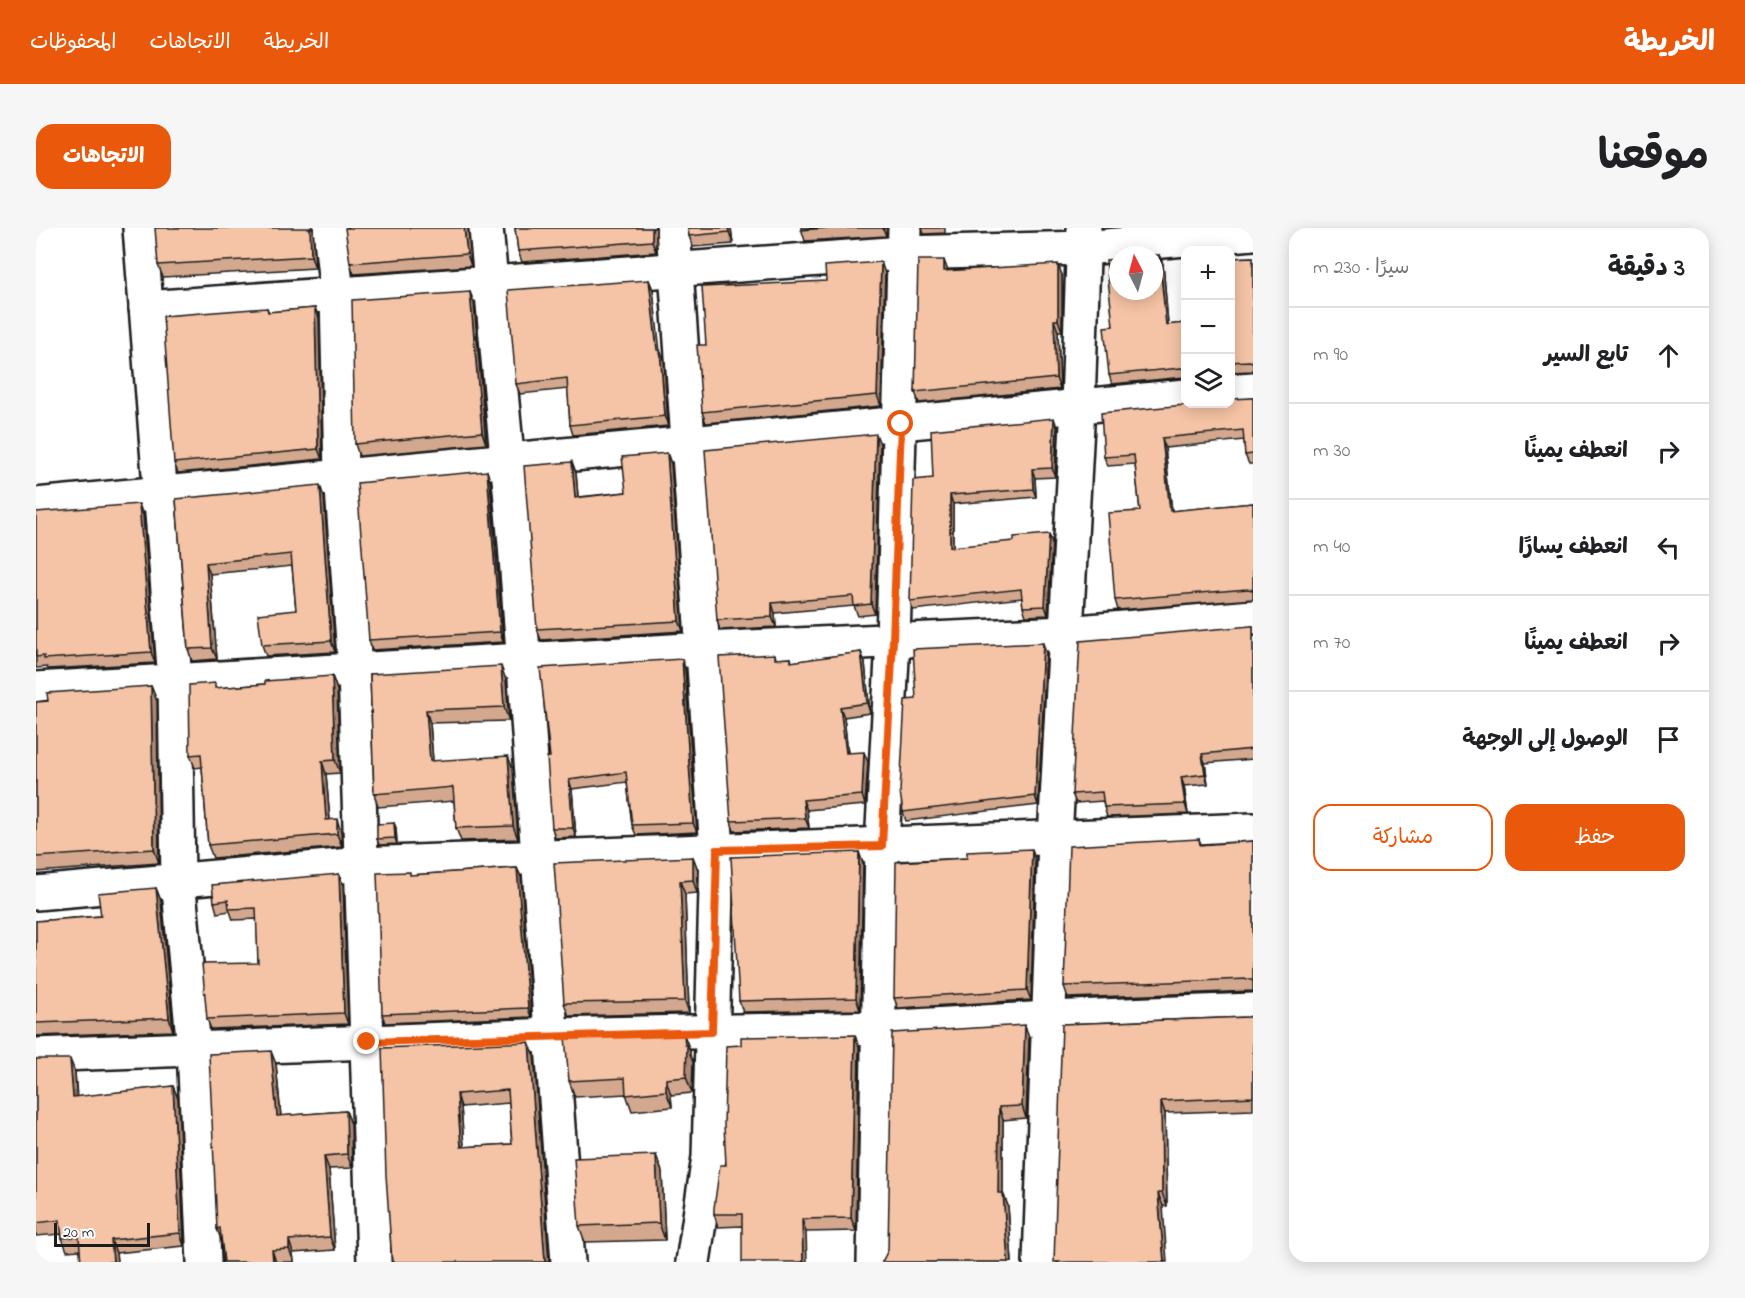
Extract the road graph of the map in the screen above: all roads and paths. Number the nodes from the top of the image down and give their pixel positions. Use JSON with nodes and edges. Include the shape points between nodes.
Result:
{"nodes":[{"id":1,"x":140,"y":228,"type":"edge"},
{"id":2,"x":330,"y":228,"type":"edge"},
{"id":3,"x":486,"y":228,"type":"edge"},
{"id":4,"x":673,"y":228,"type":"edge"},
{"id":5,"x":1253,"y":233,"type":"edge"},
{"id":6,"x":1084,"y":238,"type":"edge"},
{"id":7,"x":905,"y":240,"type":"edge"},
{"id":8,"x":676,"y":270,"type":"junction"},
{"id":9,"x":492,"y":284,"type":"junction"},
{"id":10,"x":336,"y":295,"type":"junction"},
{"id":11,"x":146,"y":308,"type":"junction"},
{"id":12,"x":1253,"y":389,"type":"edge"},
{"id":13,"x":1235,"y":391,"type":"edge"},
{"id":14,"x":1181,"y":396,"type":"edge"},
{"id":15,"x":1078,"y":406,"type":"junction"},
{"id":16,"x":901,"y":424,"type":"junction"},
{"id":17,"x":690,"y":442,"type":"junction"},
{"id":18,"x":507,"y":459,"type":"junction"},
{"id":19,"x":341,"y":475,"type":"junction"},
{"id":20,"x":160,"y":492,"type":"junction"},
{"id":21,"x":36,"y":505,"type":"edge"},
{"id":22,"x":1253,"y":617,"type":"edge"},
{"id":23,"x":1066,"y":633,"type":"junction"},
{"id":24,"x":893,"y":640,"type":"junction"},
{"id":25,"x":704,"y":649,"type":"junction"},
{"id":26,"x":524,"y":660,"type":"junction"},
{"id":27,"x":355,"y":670,"type":"junction"},
{"id":28,"x":175,"y":681,"type":"junction"},
{"id":29,"x":36,"y":689,"type":"edge"},
{"id":30,"x":1253,"y":830,"type":"edge"},
{"id":31,"x":1055,"y":839,"type":"junction"},
{"id":32,"x":882,"y":846,"type":"junction"},
{"id":33,"x":717,"y":850,"type":"junction"},
{"id":34,"x":539,"y":859,"type":"junction"},
{"id":35,"x":362,"y":864,"type":"junction"},
{"id":36,"x":178,"y":879,"type":"junction"},
{"id":37,"x":36,"y":893,"type":"edge"},
{"id":38,"x":1253,"y":1010,"type":"edge"},
{"id":39,"x":1049,"y":1017,"type":"junction"},
{"id":40,"x":880,"y":1028,"type":"junction"},
{"id":41,"x":712,"y":1032,"type":"junction"},
{"id":42,"x":552,"y":1035,"type":"junction"},
{"id":43,"x":367,"y":1042,"type":"junction"},
{"id":44,"x":194,"y":1049,"type":"junction"},
{"id":45,"x":36,"y":1055,"type":"edge"},
{"id":46,"x":204,"y":1262,"type":"edge"},
{"id":47,"x":374,"y":1262,"type":"edge"},
{"id":48,"x":568,"y":1262,"type":"edge"},
{"id":49,"x":693,"y":1262,"type":"edge"},
{"id":50,"x":874,"y":1262,"type":"edge"},
{"id":51,"x":1040,"y":1262,"type":"edge"}],
"edges":[{"from":1,"to":11,"type":"street"},
{"from":2,"to":10,"type":"street"},
{"from":3,"to":9,"type":"street"},
{"from":4,"to":8,"type":"street"},
{"from":5,"to":6,"type":"street"},
{"from":6,"to":7,"type":"street"},
{"from":6,"to":15,"type":"street"},
{"from":7,"to":8,"type":"street"},
{"from":7,"to":16,"type":"street"},
{"from":8,"to":9,"type":"street"},
{"from":8,"to":17,"type":"street"},
{"from":9,"to":10,"type":"street"},
{"from":9,"to":18,"type":"street"},
{"from":10,"to":11,"type":"street"},
{"from":10,"to":19,"type":"street"},
{"from":11,"to":20,"type":"street"},
{"from":12,"to":13,"type":"street"},
{"from":14,"to":15,"type":"street"},
{"from":15,"to":16,"type":"street"},
{"from":15,"to":23,"type":"street"},
{"from":16,"to":17,"type":"street"},
{"from":16,"to":24,"type":"street"},
{"from":17,"to":18,"type":"street"},
{"from":17,"to":25,"type":"street"},
{"from":18,"to":19,"type":"street"},
{"from":18,"to":26,"type":"street"},
{"from":19,"to":20,"type":"street"},
{"from":19,"to":27,"type":"street"},
{"from":20,"to":21,"type":"street"},
{"from":20,"to":28,"type":"street"},
{"from":22,"to":23,"type":"street"},
{"from":23,"to":24,"type":"street"},
{"from":23,"to":31,"type":"street"},
{"from":24,"to":25,"type":"street"},
{"from":24,"to":32,"type":"street"},
{"from":25,"to":26,"type":"street"},
{"from":25,"to":33,"type":"street"},
{"from":26,"to":27,"type":"street"},
{"from":26,"to":34,"type":"street"},
{"from":27,"to":28,"type":"street"},
{"from":27,"to":35,"type":"street"},
{"from":28,"to":29,"type":"street"},
{"from":28,"to":36,"type":"street"},
{"from":30,"to":31,"type":"street"},
{"from":31,"to":32,"type":"street"},
{"from":31,"to":39,"type":"street"},
{"from":32,"to":33,"type":"street"},
{"from":32,"to":40,"type":"street"},
{"from":33,"to":34,"type":"street"},
{"from":33,"to":41,"type":"street"},
{"from":34,"to":35,"type":"street"},
{"from":34,"to":42,"type":"street"},
{"from":35,"to":36,"type":"street"},
{"from":35,"to":43,"type":"street"},
{"from":36,"to":37,"type":"street"},
{"from":36,"to":44,"type":"street"},
{"from":38,"to":39,"type":"street"},
{"from":39,"to":40,"type":"street"},
{"from":39,"to":51,"type":"street"},
{"from":40,"to":41,"type":"street"},
{"from":40,"to":50,"type":"street"},
{"from":41,"to":42,"type":"street"},
{"from":41,"to":49,"type":"street","via":[[709,1157]]},
{"from":42,"to":43,"type":"street"},
{"from":42,"to":48,"type":"street"},
{"from":43,"to":44,"type":"street"},
{"from":43,"to":47,"type":"street"},
{"from":44,"to":45,"type":"street"},
{"from":44,"to":46,"type":"street"}]}
